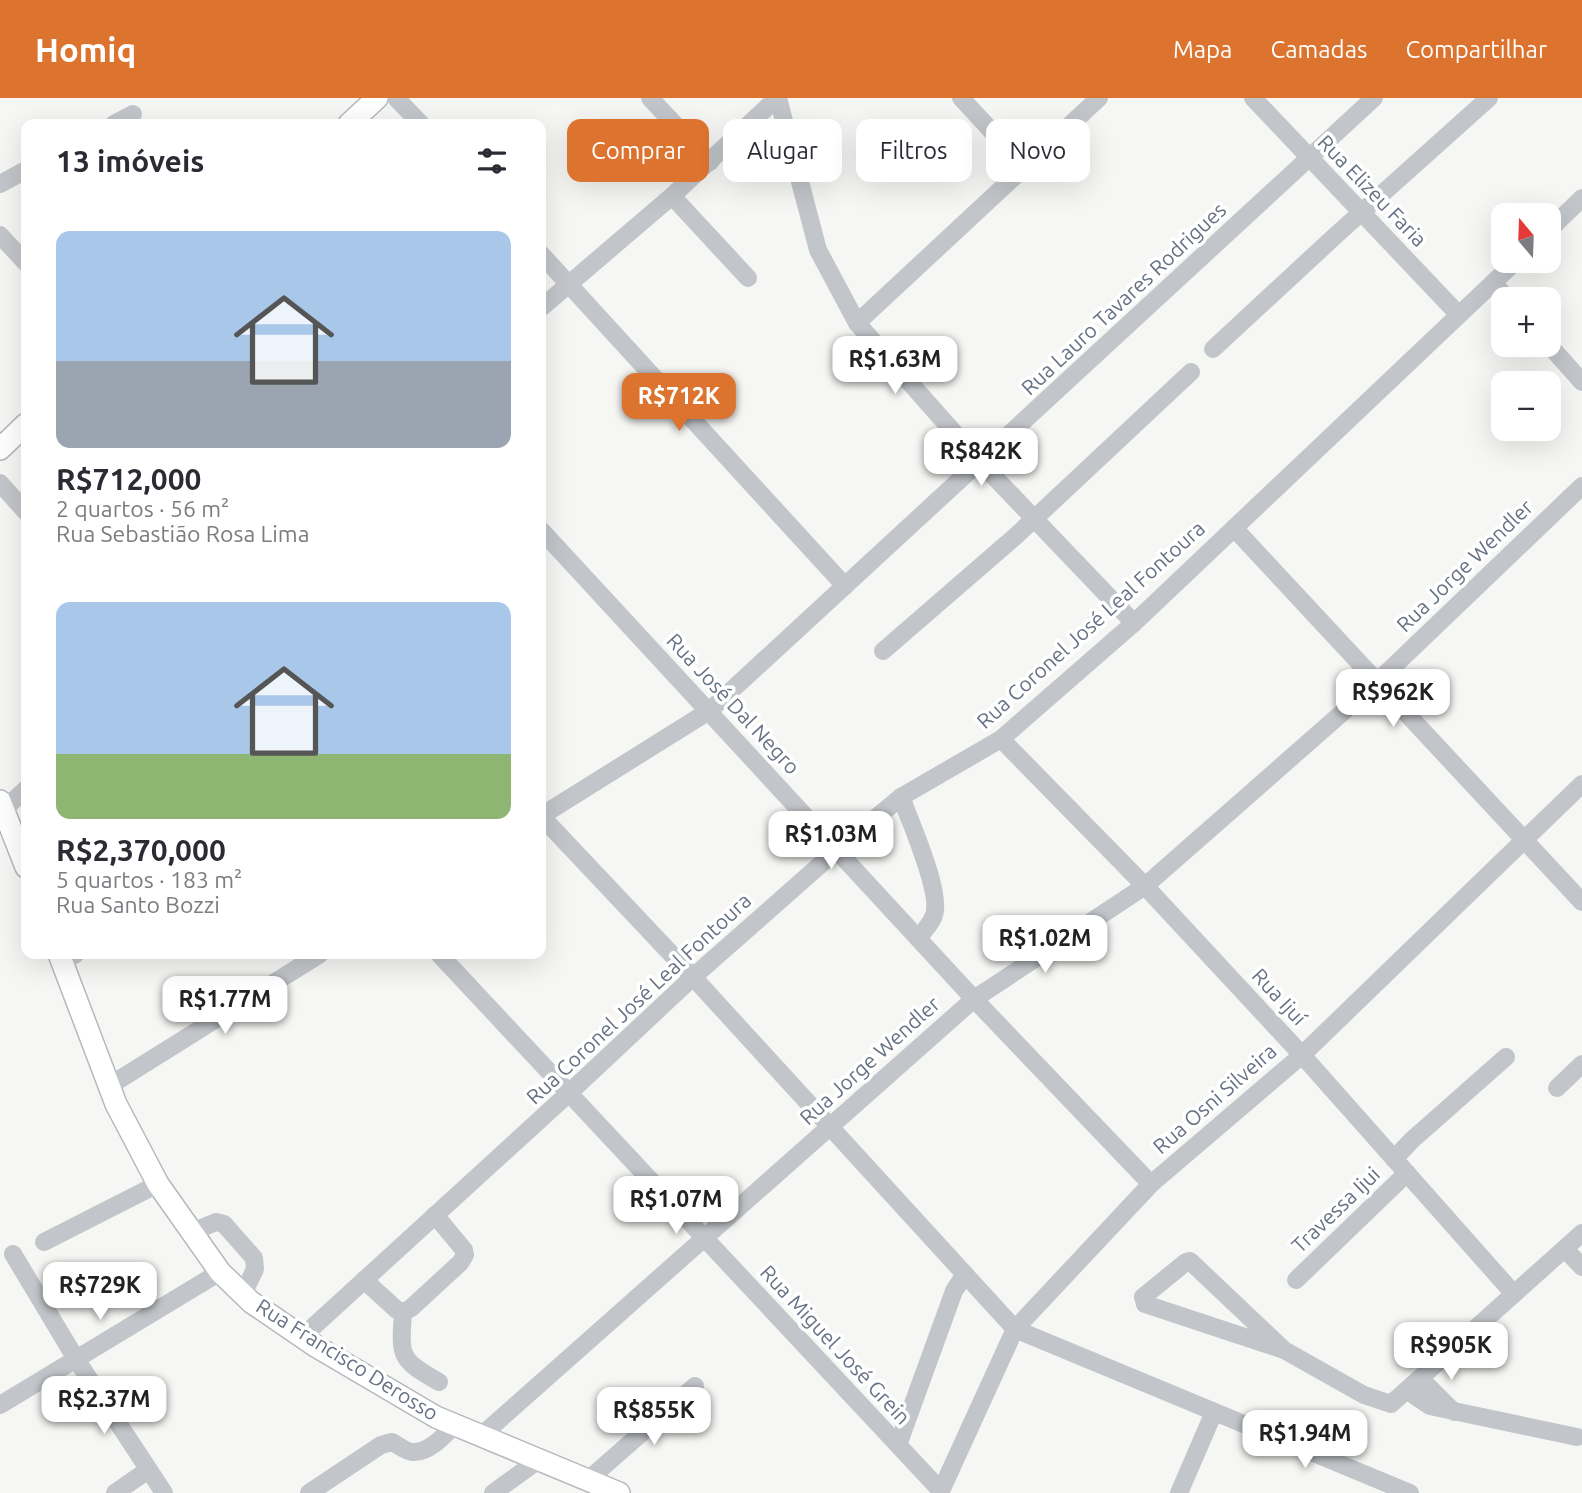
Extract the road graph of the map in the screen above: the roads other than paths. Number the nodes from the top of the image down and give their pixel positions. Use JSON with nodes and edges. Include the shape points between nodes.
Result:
{"nodes":[{"id":1,"x":377,"y":98,"type":"edge"},
{"id":2,"x":396,"y":98,"type":"edge"},
{"id":3,"x":650,"y":98,"type":"edge"},
{"id":4,"x":777,"y":98,"type":"edge"},
{"id":5,"x":961,"y":98,"type":"edge"},
{"id":6,"x":1099,"y":98,"type":"edge"},
{"id":7,"x":1253,"y":98,"type":"edge"},
{"id":8,"x":1374,"y":98,"type":"edge"},
{"id":9,"x":1489,"y":98,"type":"edge"},
{"id":10,"x":133,"y":114,"type":"dead end"},
{"id":11,"x":124,"y":119,"type":"edge"},
{"id":12,"x":354,"y":119,"type":"edge"},
{"id":13,"x":416,"y":119,"type":"edge"},
{"id":14,"x":1076,"y":119,"type":"edge"},
{"id":15,"x":986,"y":125,"type":"edge"},
{"id":16,"x":1310,"y":159,"type":"junction"},
{"id":17,"x":710,"y":162,"type":"junction"},
{"id":18,"x":21,"y":173,"type":"edge"},
{"id":19,"x":1009,"y":182,"type":"edge"},
{"id":20,"x":0,"y":184,"type":"edge"},
{"id":21,"x":672,"y":196,"type":"junction"},
{"id":22,"x":1582,"y":198,"type":"edge"},
{"id":23,"x":1362,"y":213,"type":"junction"},
{"id":24,"x":1561,"y":218,"type":"edge"},
{"id":25,"x":0,"y":235,"type":"edge"},
{"id":26,"x":21,"y":258,"type":"edge"},
{"id":27,"x":546,"y":259,"type":"edge"},
{"id":28,"x":1503,"y":273,"type":"edge"},
{"id":29,"x":748,"y":278,"type":"dead end"},
{"id":30,"x":568,"y":283,"type":"junction"},
{"id":31,"x":1493,"y":283,"type":"junction"},
{"id":32,"x":1497,"y":287,"type":"edge"},
{"id":33,"x":546,"y":303,"type":"edge"},
{"id":34,"x":1459,"y":315,"type":"junction"},
{"id":35,"x":857,"y":323,"type":"junction"},
{"id":36,"x":1213,"y":349,"type":"dead end"},
{"id":37,"x":1560,"y":357,"type":"edge"},
{"id":38,"x":1191,"y":372,"type":"dead end"},
{"id":39,"x":1582,"y":382,"type":"edge"},
{"id":40,"x":21,"y":429,"type":"edge"},
{"id":41,"x":0,"y":449,"type":"edge"},
{"id":42,"x":980,"y":462,"type":"junction"},
{"id":43,"x":0,"y":483,"type":"edge"},
{"id":44,"x":1582,"y":486,"type":"edge"},
{"id":45,"x":21,"y":506,"type":"edge"},
{"id":46,"x":1034,"y":518,"type":"junction"},
{"id":47,"x":1234,"y":528,"type":"junction"},
{"id":48,"x":546,"y":535,"type":"edge"},
{"id":49,"x":845,"y":586,"type":"junction"},
{"id":50,"x":1134,"y":623,"type":"junction"},
{"id":51,"x":883,"y":651,"type":"dead end"},
{"id":52,"x":1376,"y":683,"type":"junction"},
{"id":53,"x":709,"y":711,"type":"junction"},
{"id":54,"x":1001,"y":739,"type":"junction"},
{"id":55,"x":1582,"y":784,"type":"edge"},
{"id":56,"x":21,"y":793,"type":"edge"},
{"id":57,"x":901,"y":797,"type":"junction"},
{"id":58,"x":1,"y":808,"type":"edge"},
{"id":59,"x":546,"y":813,"type":"edge"},
{"id":60,"x":546,"y":821,"type":"edge"},
{"id":61,"x":1523,"y":840,"type":"junction"},
{"id":62,"x":837,"y":849,"type":"junction"},
{"id":63,"x":21,"y":855,"type":"edge"},
{"id":64,"x":1145,"y":886,"type":"junction"},
{"id":65,"x":1582,"y":902,"type":"edge"},
{"id":66,"x":919,"y":938,"type":"junction"},
{"id":67,"x":67,"y":959,"type":"edge"},
{"id":68,"x":312,"y":959,"type":"edge"},
{"id":69,"x":444,"y":959,"type":"edge"},
{"id":70,"x":693,"y":977,"type":"junction"},
{"id":71,"x":974,"y":999,"type":"junction"},
{"id":72,"x":1302,"y":1055,"type":"junction"},
{"id":73,"x":1506,"y":1057,"type":"dead end"},
{"id":74,"x":1582,"y":1065,"type":"edge"},
{"id":75,"x":109,"y":1086,"type":"junction"},
{"id":76,"x":1557,"y":1088,"type":"dead end"},
{"id":77,"x":569,"y":1093,"type":"junction"},
{"id":78,"x":829,"y":1128,"type":"junction"},
{"id":79,"x":1394,"y":1159,"type":"junction"},
{"id":80,"x":1407,"y":1173,"type":"junction"},
{"id":81,"x":158,"y":1184,"type":"junction"},
{"id":82,"x":1150,"y":1184,"type":"junction"},
{"id":83,"x":435,"y":1215,"type":"junction"},
{"id":84,"x":192,"y":1232,"type":"junction"},
{"id":85,"x":1582,"y":1233,"type":"edge"},
{"id":86,"x":704,"y":1238,"type":"junction"},
{"id":87,"x":44,"y":1242,"type":"dead end"},
{"id":88,"x":1565,"y":1249,"type":"junction"},
{"id":89,"x":13,"y":1254,"type":"dead end"},
{"id":90,"x":1582,"y":1267,"type":"edge"},
{"id":91,"x":220,"y":1272,"type":"junction"},
{"id":92,"x":964,"y":1274,"type":"junction"},
{"id":93,"x":364,"y":1280,"type":"junction"},
{"id":94,"x":1296,"y":1280,"type":"dead end"},
{"id":95,"x":243,"y":1294,"type":"junction"},
{"id":96,"x":1514,"y":1294,"type":"junction"},
{"id":97,"x":403,"y":1312,"type":"junction"},
{"id":98,"x":1015,"y":1329,"type":"junction"},
{"id":99,"x":302,"y":1336,"type":"junction"},
{"id":100,"x":1284,"y":1350,"type":"junction"},
{"id":101,"x":76,"y":1359,"type":"junction"},
{"id":102,"x":439,"y":1382,"type":"dead end"},
{"id":103,"x":695,"y":1386,"type":"dead end"},
{"id":104,"x":1406,"y":1393,"type":"junction"},
{"id":105,"x":0,"y":1405,"type":"edge"},
{"id":106,"x":1214,"y":1412,"type":"junction"},
{"id":107,"x":455,"y":1424,"type":"junction"},
{"id":108,"x":482,"y":1436,"type":"junction"},
{"id":109,"x":1577,"y":1437,"type":"dead end"},
{"id":110,"x":898,"y":1445,"type":"junction"},
{"id":111,"x":540,"y":1459,"type":"junction"},
{"id":112,"x":148,"y":1469,"type":"junction"},
{"id":113,"x":588,"y":1480,"type":"junction"},
{"id":114,"x":941,"y":1492,"type":"edge"},
{"id":115,"x":115,"y":1493,"type":"edge"},
{"id":116,"x":164,"y":1493,"type":"edge"},
{"id":117,"x":309,"y":1493,"type":"edge"},
{"id":118,"x":493,"y":1493,"type":"edge"},
{"id":119,"x":619,"y":1493,"type":"edge"},
{"id":120,"x":1179,"y":1493,"type":"edge"},
{"id":121,"x":1410,"y":1493,"type":"edge"}],
"edges":[{"from":1,"to":12,"type":"main road"},
{"from":2,"to":13,"type":"street"},
{"from":3,"to":17,"type":"street"},
{"from":4,"to":17,"type":"street"},
{"from":4,"to":35,"type":"street","via":[[818,250]]},
{"from":5,"to":15,"type":"street"},
{"from":6,"to":14,"type":"street"},
{"from":7,"to":16,"type":"street","name":"Rua Elizeu Faria"},
{"from":8,"to":16,"type":"street","name":"Rua Lauro Tavares Rodrigues"},
{"from":9,"to":23,"type":"street"},
{"from":10,"to":11,"type":"street"},
{"from":16,"to":23,"type":"street","name":"Rua Elizeu Faria"},
{"from":16,"to":42,"type":"street","name":"Rua Lauro Tavares Rodrigues"},
{"from":17,"to":21,"type":"street"},
{"from":18,"to":20,"type":"street"},
{"from":19,"to":35,"type":"street"},
{"from":21,"to":29,"type":"street"},
{"from":21,"to":30,"type":"street"},
{"from":22,"to":24,"type":"street"},
{"from":23,"to":34,"type":"street","name":"Rua Elizeu Faria"},
{"from":23,"to":36,"type":"street"},
{"from":25,"to":26,"type":"street"},
{"from":27,"to":30,"type":"street"},
{"from":28,"to":31,"type":"street","name":"Rua Coronel José Leal Fontoura"},
{"from":30,"to":33,"type":"street"},
{"from":30,"to":49,"type":"street"},
{"from":31,"to":32,"type":"street"},
{"from":31,"to":34,"type":"street","name":"Rua Coronel José Leal Fontoura"},
{"from":34,"to":47,"type":"street","name":"Rua Coronel José Leal Fontoura"},
{"from":35,"to":42,"type":"street"},
{"from":37,"to":39,"type":"street"},
{"from":38,"to":46,"type":"street"},
{"from":40,"to":41,"type":"main road"},
{"from":42,"to":46,"type":"street"},
{"from":42,"to":49,"type":"street","name":"Rua Lauro Tavares Rodrigues"},
{"from":43,"to":45,"type":"street"},
{"from":44,"to":52,"type":"street","name":"Rua Jorge Wendler"},
{"from":46,"to":50,"type":"street"},
{"from":46,"to":51,"type":"street"},
{"from":47,"to":50,"type":"street","name":"Rua Coronel José Leal Fontoura"},
{"from":47,"to":52,"type":"street"},
{"from":48,"to":53,"type":"street","name":"Rua José Dal Negro"},
{"from":49,"to":53,"type":"street","name":"Rua Lauro Tavares Rodrigues"},
{"from":50,"to":54,"type":"street","name":"Rua Coronel José Leal Fontoura"},
{"from":52,"to":61,"type":"street"},
{"from":52,"to":64,"type":"street","name":"Rua Jorge Wendler"},
{"from":53,"to":59,"type":"street","name":"Rua Lauro Tavares Rodrigues"},
{"from":53,"to":62,"type":"street","name":"Rua José Dal Negro"},
{"from":54,"to":57,"type":"street","name":"Rua Coronel José Leal Fontoura"},
{"from":54,"to":64,"type":"street","name":"Rua Ijuí"},
{"from":55,"to":61,"type":"street","name":"Rua Osni Silveira"},
{"from":56,"to":58,"type":"street"},
{"from":57,"to":62,"type":"street","name":"Rua Coronel José Leal Fontoura"},
{"from":57,"to":66,"type":"street","via":[[936,901],[934,915]]},
{"from":58,"to":63,"type":"main road"},
{"from":60,"to":70,"type":"street"},
{"from":61,"to":65,"type":"street"},
{"from":61,"to":72,"type":"street","name":"Rua Osni Silveira"},
{"from":62,"to":66,"type":"street","name":"Rua José Dal Negro"},
{"from":62,"to":70,"type":"street","name":"Rua Coronel José Leal Fontoura"},
{"from":64,"to":71,"type":"street","name":"Rua Jorge Wendler"},
{"from":64,"to":72,"type":"street","name":"Rua Ijuí"},
{"from":66,"to":71,"type":"street","name":"Rua José Dal Negro"},
{"from":67,"to":75,"type":"main road","name":"Rua Francisco Derosso"},
{"from":68,"to":75,"type":"street"},
{"from":69,"to":77,"type":"street","name":"Rua Miguel José Grein"},
{"from":70,"to":77,"type":"street","name":"Rua Coronel José Leal Fontoura"},
{"from":70,"to":78,"type":"street"},
{"from":71,"to":78,"type":"street","name":"Rua Jorge Wendler"},
{"from":71,"to":82,"type":"street","name":"Rua José Dal Negro"},
{"from":72,"to":79,"type":"street","name":"Rua Ijuí"},
{"from":72,"to":82,"type":"street","name":"Rua Osni Silveira"},
{"from":73,"to":79,"type":"street"},
{"from":74,"to":76,"type":"street"},
{"from":75,"to":81,"type":"main road","name":"Rua Francisco Derosso"},
{"from":77,"to":83,"type":"street","name":"Rua Coronel José Leal Fontoura"},
{"from":77,"to":86,"type":"street","name":"Rua Miguel José Grein"},
{"from":78,"to":86,"type":"street","name":"Rua Jorge Wendler"},
{"from":78,"to":92,"type":"street"},
{"from":79,"to":80,"type":"street","name":"Rua Ijuí"},
{"from":80,"to":94,"type":"street","name":"Travessa Ijui"},
{"from":80,"to":96,"type":"street","name":"Rua Ijuí"},
{"from":81,"to":84,"type":"main road","name":"Rua Francisco Derosso"},
{"from":81,"to":87,"type":"street"},
{"from":82,"to":98,"type":"street","name":"Rua Osni Silveira"},
{"from":83,"to":93,"type":"street","name":"Rua Coronel José Leal Fontoura"},
{"from":83,"to":97,"type":"street","via":[[465,1255]]},
{"from":84,"to":91,"type":"main road","name":"Rua Francisco Derosso"},
{"from":84,"to":95,"type":"street","via":[[216,1222],[224,1224],[254,1258],[255,1269]]},
{"from":85,"to":88,"type":"street"},
{"from":86,"to":108,"type":"street","name":"Rua Jorge Wendler"},
{"from":86,"to":110,"type":"street","name":"Rua Miguel José Grein"},
{"from":88,"to":90,"type":"street"},
{"from":88,"to":96,"type":"street"},
{"from":89,"to":101,"type":"street"},
{"from":91,"to":95,"type":"main road","name":"Rua Francisco Derosso"},
{"from":91,"to":101,"type":"street"},
{"from":92,"to":98,"type":"street"},
{"from":92,"to":110,"type":"street"},
{"from":93,"to":97,"type":"street"},
{"from":93,"to":99,"type":"street","name":"Rua Coronel José Leal Fontoura"},
{"from":95,"to":99,"type":"main road","name":"Rua Francisco Derosso"},
{"from":96,"to":104,"type":"street"},
{"from":97,"to":102,"type":"street","via":[[403,1354],[413,1367]]},
{"from":98,"to":106,"type":"street"},
{"from":98,"to":114,"type":"street","name":"Rua Osni Silveira"},
{"from":99,"to":107,"type":"main road","name":"Rua Francisco Derosso"},
{"from":100,"to":100,"type":"street","via":[[1190,1261],[1143,1297],[1145,1304]]},
{"from":100,"to":104,"type":"street","via":[[1364,1395]]},
{"from":101,"to":105,"type":"street"},
{"from":101,"to":112,"type":"street"},
{"from":103,"to":113,"type":"street"},
{"from":104,"to":109,"type":"street","via":[[1430,1406]]},
{"from":106,"to":120,"type":"street"},
{"from":106,"to":121,"type":"street"},
{"from":107,"to":108,"type":"main road","name":"Rua Francisco Derosso"},
{"from":107,"to":117,"type":"street","via":[[421,1451],[392,1442],[381,1445]]},
{"from":108,"to":111,"type":"main road","name":"Rua Francisco Derosso"},
{"from":110,"to":114,"type":"street","name":"Rua Miguel José Grein"},
{"from":111,"to":113,"type":"main road","name":"Rua Francisco Derosso"},
{"from":111,"to":118,"type":"street"},
{"from":112,"to":115,"type":"street"},
{"from":112,"to":116,"type":"street"},
{"from":113,"to":119,"type":"main road","name":"Rua Francisco Derosso"}]}
